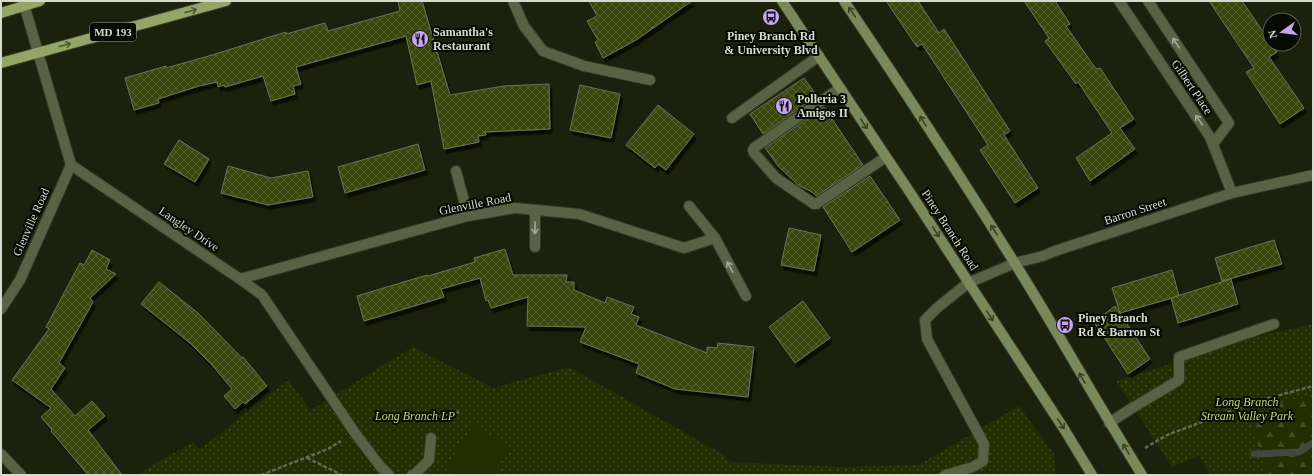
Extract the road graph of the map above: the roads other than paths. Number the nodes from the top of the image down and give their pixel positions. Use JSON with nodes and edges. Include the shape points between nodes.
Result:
{"nodes":[{"id":1,"x":40,"y":1,"type":"edge"},
{"id":2,"x":226,"y":1,"type":"edge"},
{"id":3,"x":513,"y":1,"type":"edge"},
{"id":4,"x":782,"y":1,"type":"edge"},
{"id":5,"x":844,"y":1,"type":"edge"},
{"id":6,"x":1119,"y":1,"type":"edge"},
{"id":7,"x":1148,"y":1,"type":"edge"},
{"id":8,"x":24,"y":3,"type":"edge"},
{"id":9,"x":1,"y":13,"type":"edge"},
{"id":10,"x":38,"y":52,"type":"junction"},
{"id":11,"x":819,"y":56,"type":"junction"},
{"id":12,"x":1,"y":63,"type":"edge"},
{"id":13,"x":650,"y":80,"type":"dead end"},
{"id":14,"x":840,"y":88,"type":"junction"},
{"id":15,"x":732,"y":118,"type":"dead end"},
{"id":16,"x":1213,"y":144,"type":"junction"},
{"id":17,"x":886,"y":157,"type":"junction"},
{"id":18,"x":71,"y":165,"type":"junction"},
{"id":19,"x":456,"y":171,"type":"dead end"},
{"id":20,"x":1313,"y":174,"type":"edge"},
{"id":21,"x":1232,"y":193,"type":"junction"},
{"id":22,"x":689,"y":206,"type":"dead end"},
{"id":23,"x":535,"y":210,"type":"junction"},
{"id":24,"x":468,"y":216,"type":"junction"},
{"id":25,"x":715,"y":238,"type":"junction"},
{"id":26,"x":535,"y":247,"type":"dead end"},
{"id":27,"x":1015,"y":263,"type":"junction"},
{"id":28,"x":240,"y":279,"type":"junction"},
{"id":29,"x":968,"y":283,"type":"junction"},
{"id":30,"x":746,"y":296,"type":"dead end"},
{"id":31,"x":1,"y":309,"type":"edge"},
{"id":32,"x":1274,"y":324,"type":"dead end"},
{"id":33,"x":1109,"y":423,"type":"junction"},
{"id":34,"x":431,"y":438,"type":"dead end"},
{"id":35,"x":1,"y":454,"type":"edge"},
{"id":36,"x":975,"y":471,"type":"edge"},
{"id":37,"x":21,"y":475,"type":"edge"},
{"id":38,"x":389,"y":475,"type":"edge"},
{"id":39,"x":412,"y":475,"type":"edge"},
{"id":40,"x":945,"y":475,"type":"edge"},
{"id":41,"x":1092,"y":475,"type":"edge"},
{"id":42,"x":1142,"y":475,"type":"edge"}],
"edges":[{"from":1,"to":8,"type":"main road"},
{"from":10,"to":2,"type":"main road","number":"MD 193","one_way":true},
{"from":3,"to":13,"type":"street","via":[[524,26],[543,51],[584,66]]},
{"from":4,"to":11,"type":"main road","name":"Piney Branch Road"},
{"from":27,"to":5,"type":"main road","one_way":true},
{"from":16,"to":6,"type":"street","name":"Gilbert Place","one_way":true},
{"from":16,"to":7,"type":"street","one_way":true,"via":[[1229,123]]},
{"from":8,"to":9,"type":"main road"},
{"from":8,"to":10,"type":"street"},
{"from":10,"to":12,"type":"main road","number":"MD 193"},
{"from":10,"to":18,"type":"street"},
{"from":11,"to":14,"type":"main road","name":"Piney Branch Road"},
{"from":11,"to":15,"type":"street"},
{"from":14,"to":17,"type":"main road","name":"Piney Branch Road","one_way":true},
{"from":14,"to":17,"type":"street","via":[[754,148],[754,153],[776,178],[814,204]]},
{"from":16,"to":21,"type":"street","name":"Gilbert Place"},
{"from":17,"to":29,"type":"main road","name":"Piney Branch Road","one_way":true},
{"from":18,"to":28,"type":"street","name":"Langley Drive"},
{"from":18,"to":31,"type":"street","name":"Glenville Road","via":[[20,280]]},
{"from":19,"to":24,"type":"street"},
{"from":20,"to":21,"type":"street","name":"Barron Street"},
{"from":21,"to":27,"type":"street","name":"Barron Street"},
{"from":22,"to":25,"type":"street"},
{"from":23,"to":24,"type":"street","name":"Glenville Road","via":[[515,208]]},
{"from":23,"to":25,"type":"street","name":"Glenville Road","via":[[579,214],[684,248]]},
{"from":23,"to":26,"type":"street","one_way":true},
{"from":24,"to":28,"type":"street","name":"Glenville Road"},
{"from":30,"to":25,"type":"street","one_way":true},
{"from":27,"to":29,"type":"street","name":"Barron Street"},
{"from":33,"to":27,"type":"main road","one_way":true},
{"from":28,"to":38,"type":"street","name":"Langley Drive","via":[[262,295],[355,433]]},
{"from":29,"to":36,"type":"street","name":"Barron Street","via":[[925,320],[927,339],[984,444],[983,461]]},
{"from":29,"to":41,"type":"main road","name":"Piney Branch Road","one_way":true},
{"from":32,"to":33,"type":"street","via":[[1178,357],[1179,380]]},
{"from":42,"to":33,"type":"main road","one_way":true},
{"from":34,"to":39,"type":"street","via":[[429,460]]},
{"from":35,"to":37,"type":"street"},
{"from":36,"to":40,"type":"street"}]}
